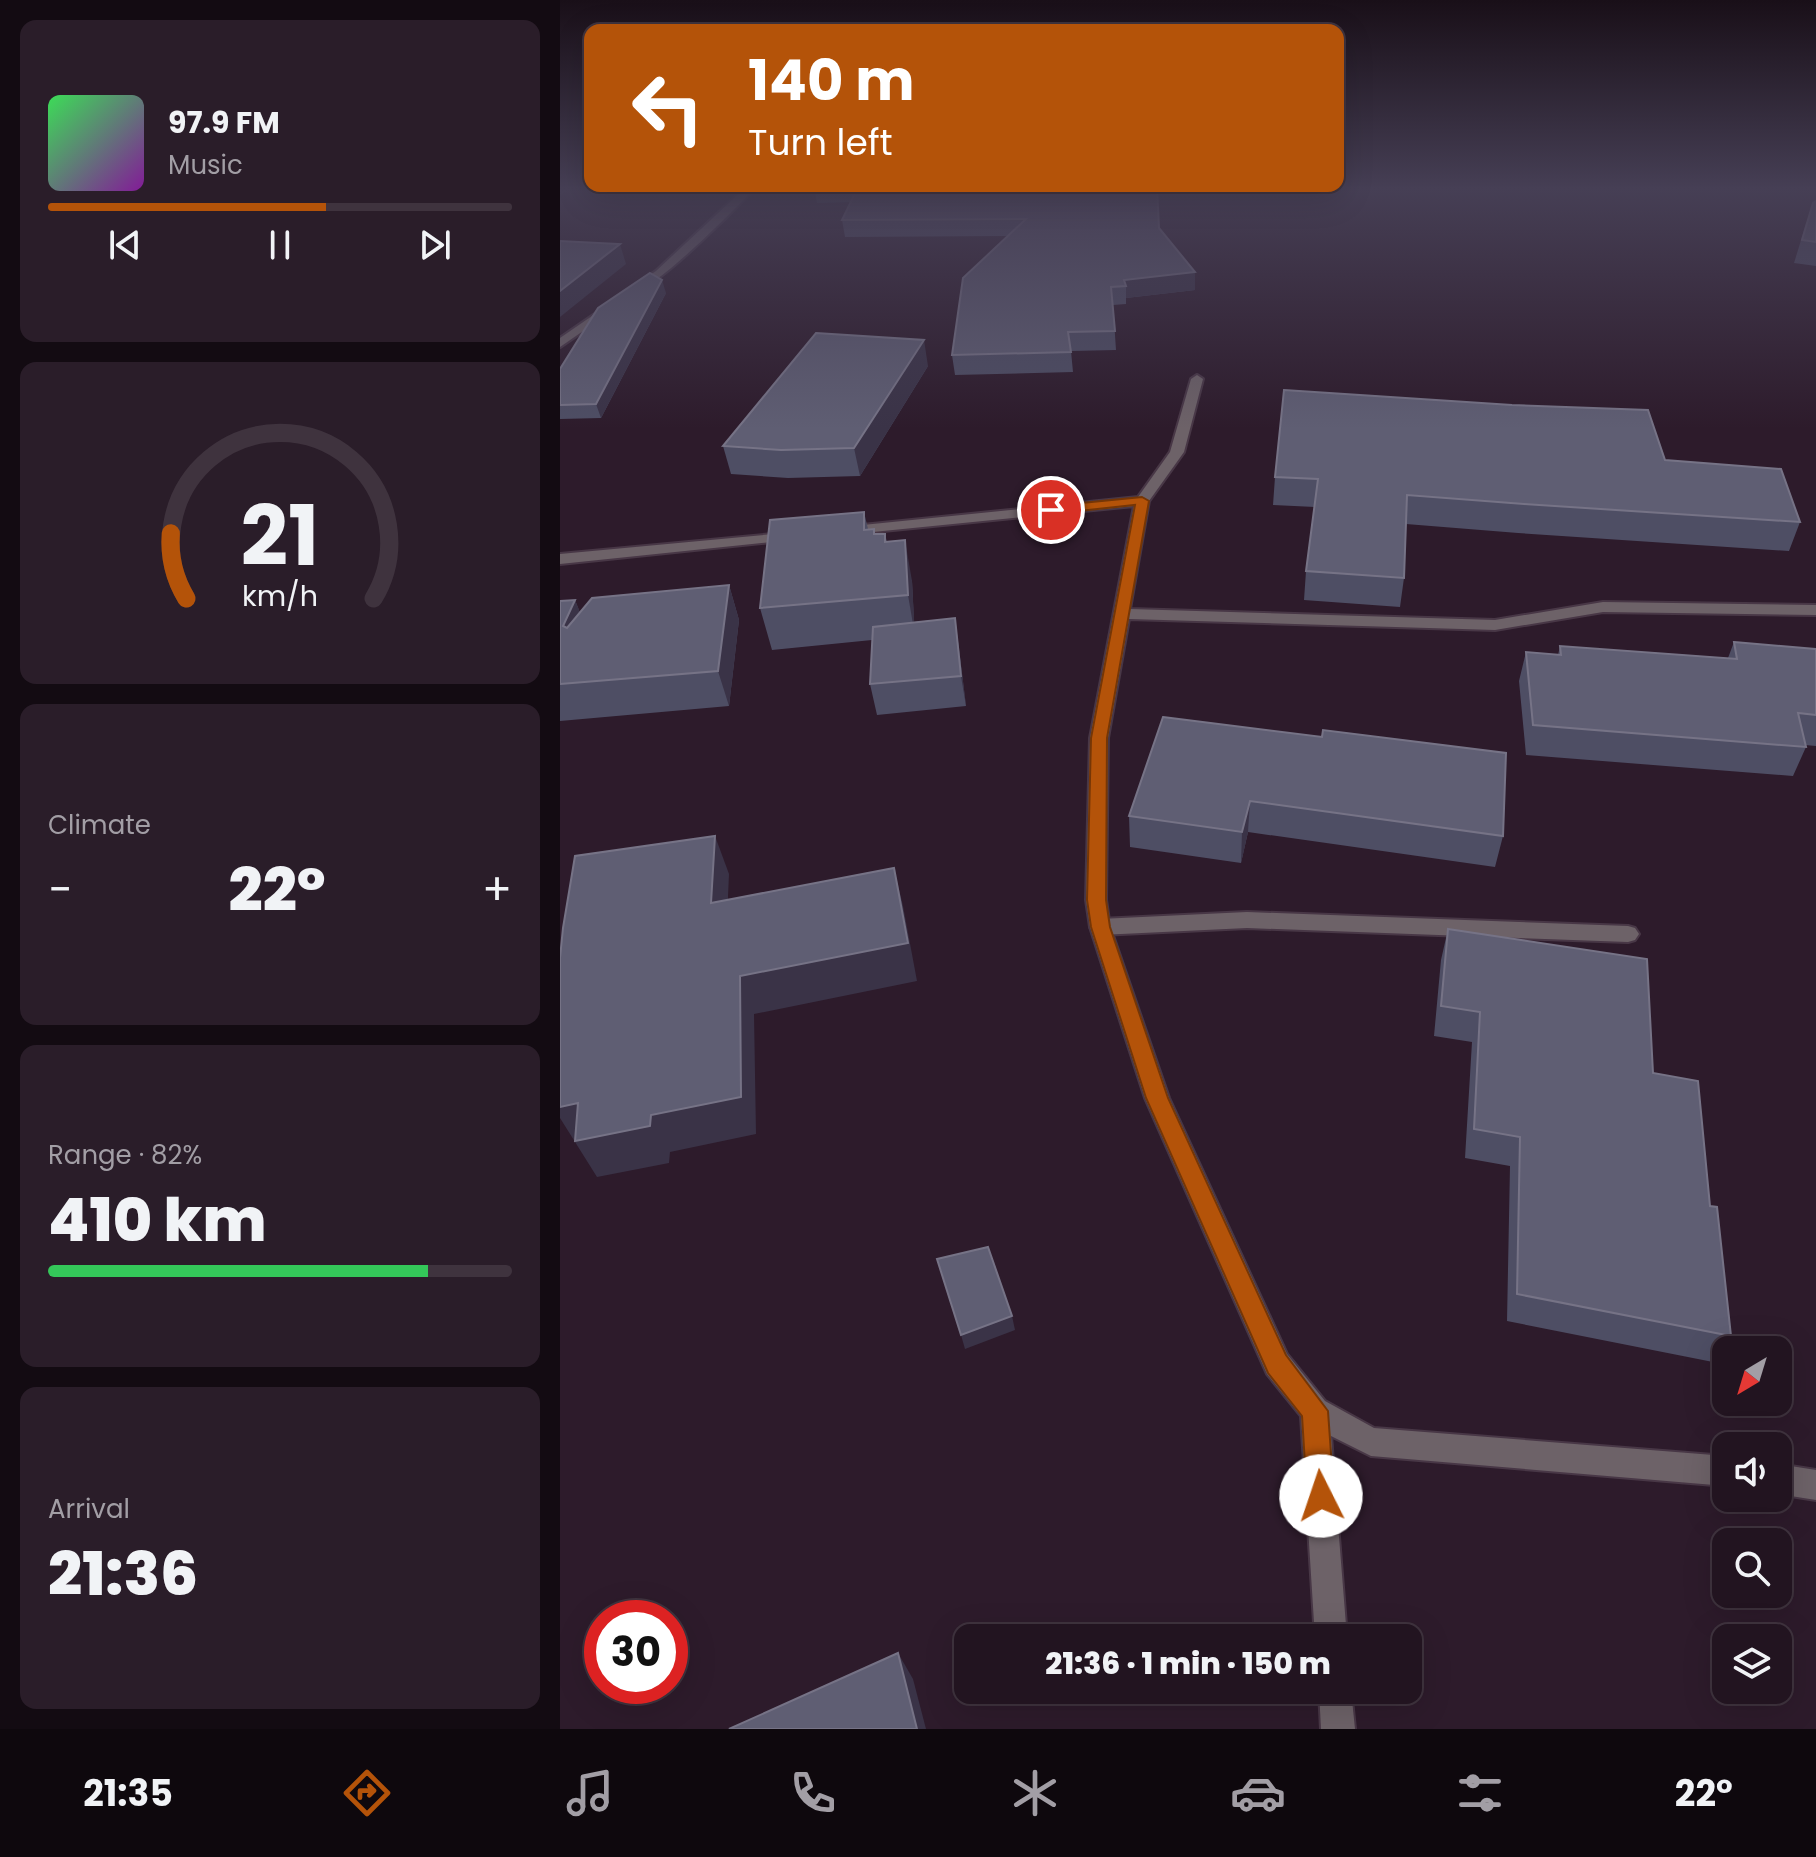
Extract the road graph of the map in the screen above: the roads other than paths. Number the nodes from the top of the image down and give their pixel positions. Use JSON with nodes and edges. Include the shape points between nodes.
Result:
{"nodes":[{"id":1,"x":666,"y":268,"type":"edge"},
{"id":2,"x":560,"y":343,"type":"edge"},
{"id":3,"x":1197,"y":379,"type":"dead end"},
{"id":4,"x":1142,"y":501,"type":"junction"},
{"id":5,"x":560,"y":559,"type":"edge"},
{"id":6,"x":1816,"y":610,"type":"edge"},
{"id":7,"x":1124,"y":614,"type":"junction"},
{"id":8,"x":1100,"y":927,"type":"junction"},
{"id":9,"x":1628,"y":934,"type":"dead end"},
{"id":10,"x":1315,"y":1411,"type":"junction"},
{"id":11,"x":1712,"y":1470,"type":"edge"},
{"id":12,"x":1792,"y":1481,"type":"edge"},
{"id":13,"x":1816,"y":1485,"type":"edge"},
{"id":14,"x":1330,"y":1624,"type":"edge"},
{"id":15,"x":1336,"y":1704,"type":"edge"},
{"id":16,"x":1338,"y":1729,"type":"edge"}],
"edges":[{"from":1,"to":2,"type":"street"},
{"from":3,"to":4,"type":"street","via":[[1177,452]]},
{"from":4,"to":5,"type":"street"},
{"from":4,"to":7,"type":"street"},
{"from":6,"to":7,"type":"street","via":[[1603,607],[1495,625]]},
{"from":7,"to":8,"type":"street","via":[[1099,738]]},
{"from":8,"to":9,"type":"street","via":[[1247,920]]},
{"from":8,"to":10,"type":"street","via":[[1157,1098],[1277,1364]]},
{"from":10,"to":11,"type":"street","via":[[1371,1442]]},
{"from":10,"to":14,"type":"street"},
{"from":12,"to":13,"type":"street"},
{"from":15,"to":16,"type":"street"}]}
